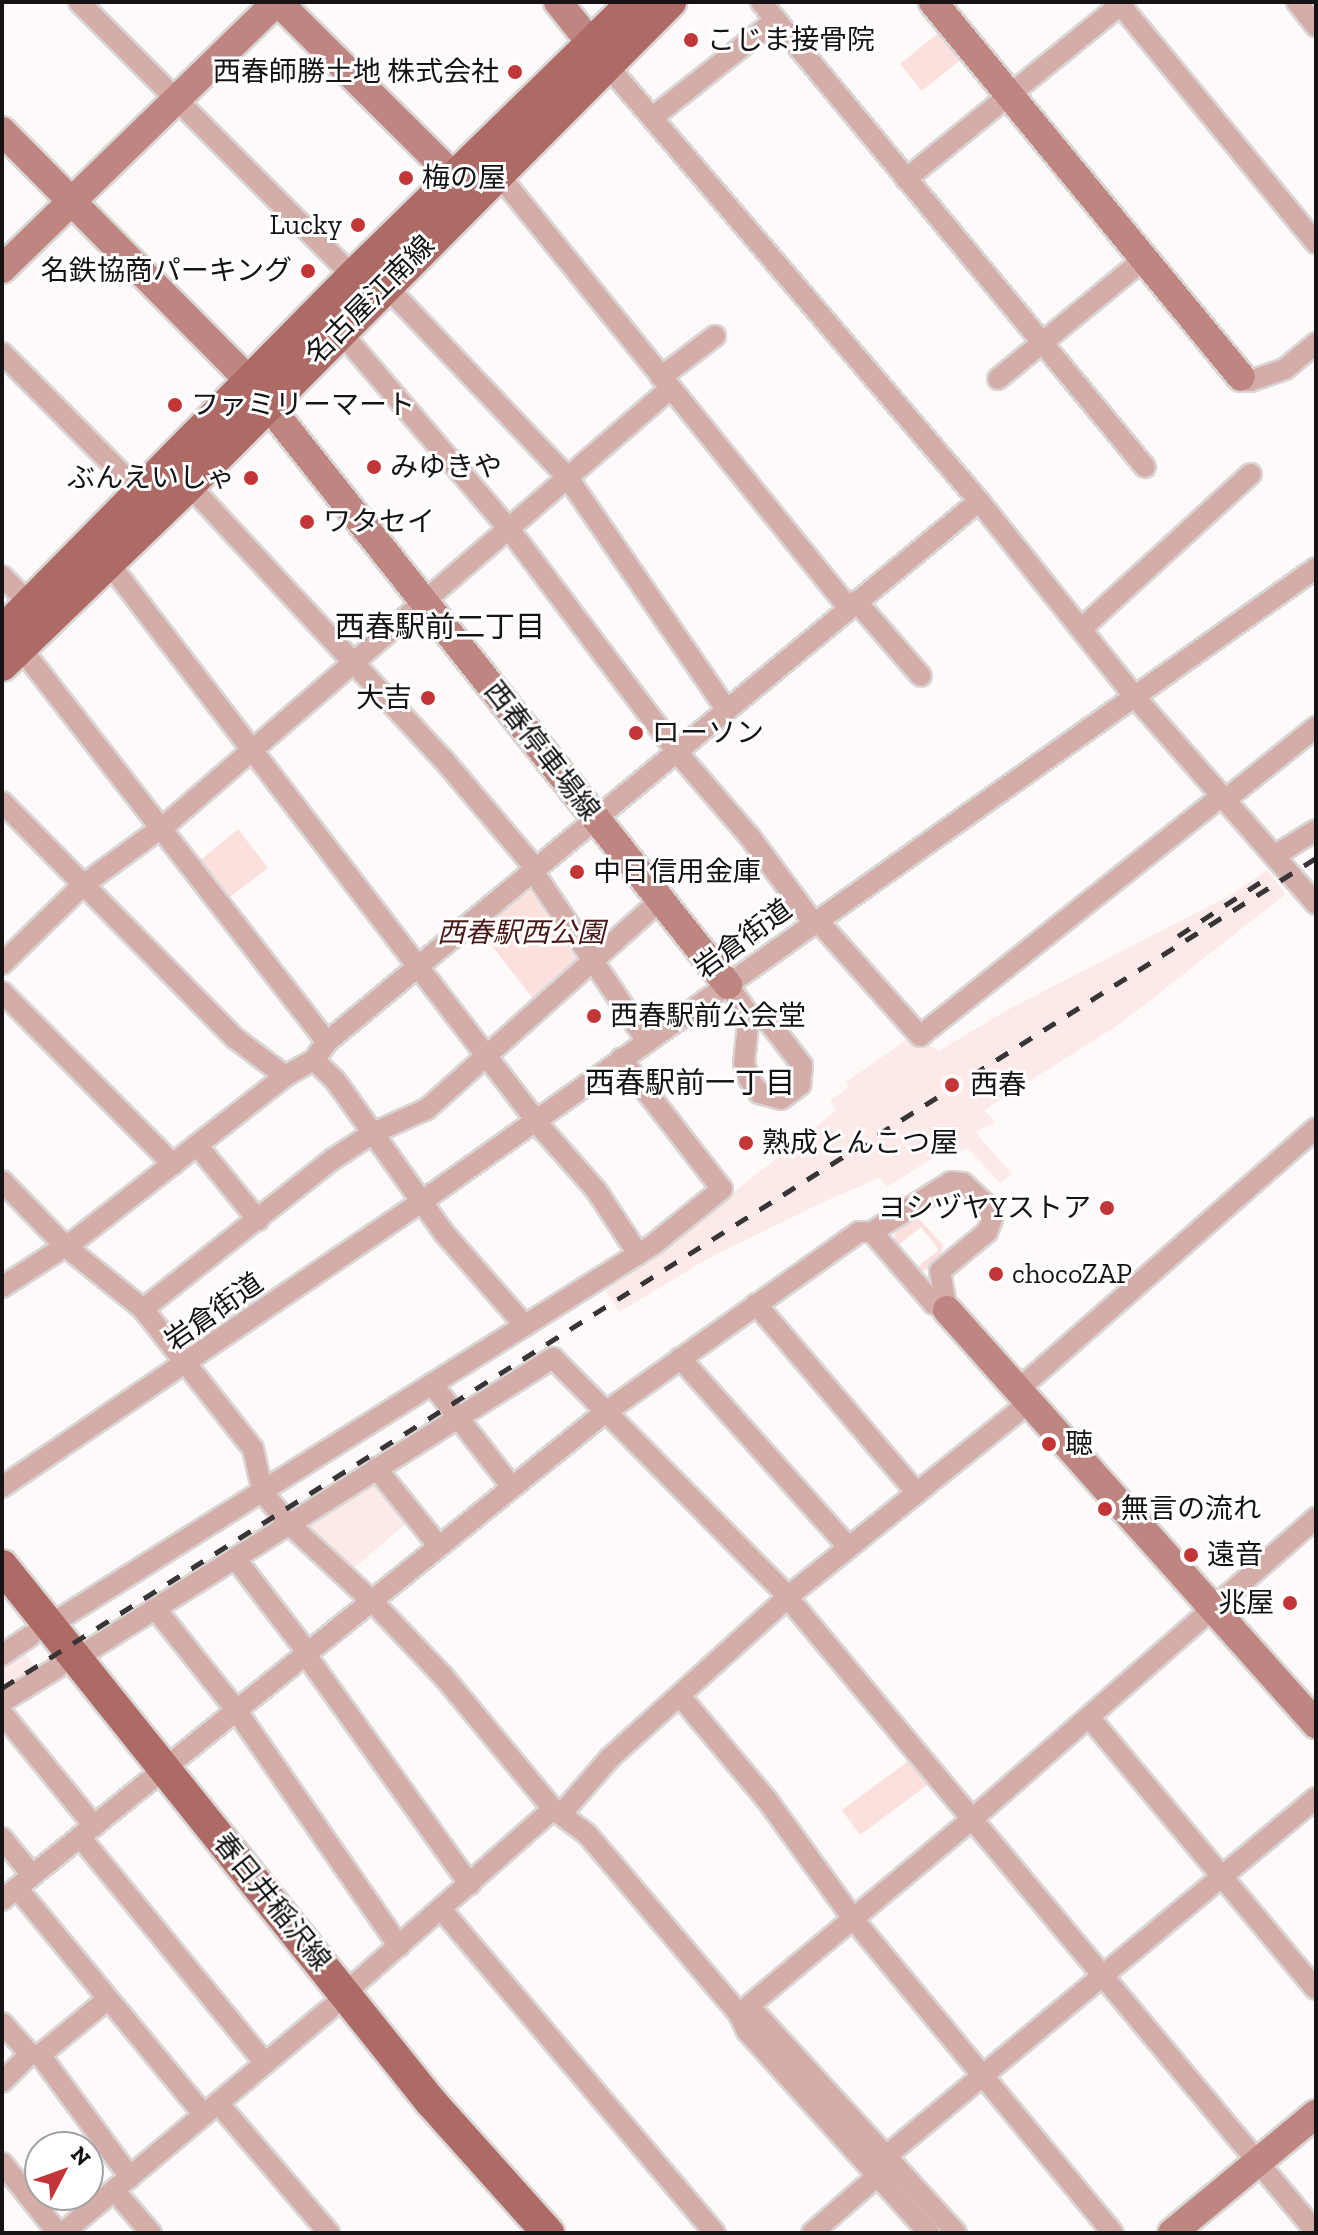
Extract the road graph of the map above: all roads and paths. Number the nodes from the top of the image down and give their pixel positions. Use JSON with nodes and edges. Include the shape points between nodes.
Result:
{"nodes":[{"id":1,"x":79,"y":2,"type":"edge"},
{"id":2,"x":277,"y":2,"type":"edge"},
{"id":3,"x":558,"y":2,"type":"edge"},
{"id":4,"x":634,"y":2,"type":"edge"},
{"id":5,"x":670,"y":2,"type":"edge"},
{"id":6,"x":761,"y":2,"type":"edge"},
{"id":7,"x":933,"y":2,"type":"edge"},
{"id":8,"x":1121,"y":3,"type":"edge"},
{"id":9,"x":776,"y":20,"type":"junction"},
{"id":10,"x":600,"y":54,"type":"junction"},
{"id":11,"x":1008,"y":94,"type":"junction"},
{"id":12,"x":177,"y":101,"type":"junction"},
{"id":13,"x":653,"y":117,"type":"junction"},
{"id":14,"x":2,"y":131,"type":"edge"},
{"id":15,"x":498,"y":174,"type":"junction"},
{"id":16,"x":455,"y":178,"type":"junction"},
{"id":17,"x":906,"y":179,"type":"junction"},
{"id":18,"x":71,"y":200,"type":"junction"},
{"id":19,"x":1316,"y":243,"type":"edge"},
{"id":20,"x":1144,"y":259,"type":"junction"},
{"id":21,"x":2,"y":269,"type":"edge"},
{"id":22,"x":353,"y":276,"type":"junction"},
{"id":23,"x":384,"y":284,"type":"junction"},
{"id":24,"x":339,"y":330,"type":"junction"},
{"id":25,"x":715,"y":336,"type":"dead end"},
{"id":26,"x":1042,"y":343,"type":"junction"},
{"id":27,"x":1316,"y":343,"type":"edge"},
{"id":28,"x":2,"y":353,"type":"edge"},
{"id":29,"x":1241,"y":377,"type":"joint"},
{"id":30,"x":998,"y":379,"type":"dead end"},
{"id":31,"x":666,"y":383,"type":"junction"},
{"id":32,"x":258,"y":392,"type":"junction"},
{"id":33,"x":1145,"y":467,"type":"dead end"},
{"id":34,"x":1251,"y":474,"type":"dead end"},
{"id":35,"x":568,"y":478,"type":"junction"},
{"id":36,"x":189,"y":485,"type":"junction"},
{"id":37,"x":140,"y":492,"type":"junction"},
{"id":38,"x":979,"y":501,"type":"junction"},
{"id":39,"x":509,"y":529,"type":"junction"},
{"id":40,"x":108,"y":562,"type":"junction"},
{"id":41,"x":1316,"y":568,"type":"edge"},
{"id":42,"x":2,"y":576,"type":"edge"},
{"id":43,"x":426,"y":603,"type":"junction"},
{"id":44,"x":30,"y":604,"type":"junction"},
{"id":45,"x":852,"y":604,"type":"junction"},
{"id":46,"x":1081,"y":629,"type":"junction"},
{"id":47,"x":8,"y":648,"type":"edge"},
{"id":48,"x":354,"y":664,"type":"junction"},
{"id":49,"x":921,"y":676,"type":"dead end"},
{"id":50,"x":1134,"y":696,"type":"junction"},
{"id":51,"x":726,"y":709,"type":"junction"},
{"id":52,"x":1316,"y":727,"type":"edge"},
{"id":53,"x":253,"y":751,"type":"junction"},
{"id":54,"x":676,"y":751,"type":"junction"},
{"id":55,"x":1224,"y":798,"type":"junction"},
{"id":56,"x":2,"y":802,"type":"edge"},
{"id":57,"x":595,"y":819,"type":"junction"},
{"id":58,"x":161,"y":827,"type":"junction"},
{"id":59,"x":1316,"y":830,"type":"edge"},
{"id":60,"x":1274,"y":856,"type":"junction"},
{"id":61,"x":534,"y":870,"type":"junction"},
{"id":62,"x":83,"y":885,"type":"junction"},
{"id":63,"x":661,"y":900,"type":"junction"},
{"id":64,"x":1316,"y":904,"type":"edge"},
{"id":65,"x":815,"y":921,"type":"junction"},
{"id":66,"x":592,"y":959,"type":"junction"},
{"id":67,"x":2,"y":964,"type":"edge"},
{"id":68,"x":419,"y":966,"type":"junction"},
{"id":69,"x":728,"y":985,"type":"junction"},
{"id":70,"x":2,"y":992,"type":"edge"},
{"id":71,"x":749,"y":1015,"type":"dead end"},
{"id":72,"x":647,"y":1041,"type":"junction"},
{"id":73,"x":327,"y":1042,"type":"junction"},
{"id":74,"x":486,"y":1057,"type":"junction"},
{"id":75,"x":621,"y":1059,"type":"junction"},
{"id":76,"x":314,"y":1060,"type":"junction"},
{"id":77,"x":285,"y":1076,"type":"junction"},
{"id":78,"x":535,"y":1119,"type":"junction"},
{"id":79,"x":1316,"y":1128,"type":"edge"},
{"id":80,"x":373,"y":1133,"type":"junction"},
{"id":81,"x":197,"y":1145,"type":"junction"},
{"id":82,"x":173,"y":1164,"type":"junction"},
{"id":83,"x":2,"y":1181,"type":"edge"},
{"id":84,"x":421,"y":1202,"type":"junction"},
{"id":85,"x":258,"y":1220,"type":"junction"},
{"id":86,"x":872,"y":1232,"type":"junction"},
{"id":87,"x":65,"y":1246,"type":"junction"},
{"id":88,"x":638,"y":1254,"type":"junction"},
{"id":89,"x":940,"y":1271,"type":"junction"},
{"id":90,"x":914,"y":1280,"type":"junction"},
{"id":91,"x":2,"y":1287,"type":"edge"},
{"id":92,"x":756,"y":1304,"type":"junction"},
{"id":93,"x":143,"y":1309,"type":"junction"},
{"id":94,"x":947,"y":1310,"type":"junction"},
{"id":95,"x":525,"y":1326,"type":"junction"},
{"id":96,"x":680,"y":1358,"type":"junction"},
{"id":97,"x":187,"y":1365,"type":"junction"},
{"id":98,"x":432,"y":1384,"type":"junction"},
{"id":99,"x":1025,"y":1395,"type":"junction"},
{"id":100,"x":603,"y":1414,"type":"junction"},
{"id":101,"x":456,"y":1418,"type":"junction"},
{"id":102,"x":376,"y":1468,"type":"junction"},
{"id":103,"x":2,"y":1487,"type":"edge"},
{"id":104,"x":512,"y":1487,"type":"junction"},
{"id":105,"x":263,"y":1493,"type":"junction"},
{"id":106,"x":917,"y":1493,"type":"junction"},
{"id":107,"x":1316,"y":1518,"type":"edge"},
{"id":108,"x":289,"y":1524,"type":"junction"},
{"id":109,"x":438,"y":1545,"type":"junction"},
{"id":110,"x":849,"y":1548,"type":"junction"},
{"id":111,"x":235,"y":1558,"type":"junction"},
{"id":112,"x":2,"y":1566,"type":"edge"},
{"id":113,"x":789,"y":1598,"type":"junction"},
{"id":114,"x":2,"y":1600,"type":"edge"},
{"id":115,"x":372,"y":1601,"type":"junction"},
{"id":116,"x":1215,"y":1606,"type":"junction"},
{"id":117,"x":155,"y":1608,"type":"junction"},
{"id":118,"x":40,"y":1630,"type":"junction"},
{"id":119,"x":307,"y":1654,"type":"junction"},
{"id":120,"x":2,"y":1655,"type":"edge"},
{"id":121,"x":67,"y":1663,"type":"junction"},
{"id":122,"x":680,"y":1696,"type":"junction"},
{"id":123,"x":2,"y":1702,"type":"edge"},
{"id":124,"x":236,"y":1710,"type":"junction"},
{"id":125,"x":2,"y":1713,"type":"edge"},
{"id":126,"x":1089,"y":1717,"type":"junction"},
{"id":127,"x":1316,"y":1724,"type":"edge"},
{"id":128,"x":158,"y":1775,"type":"junction"},
{"id":129,"x":1316,"y":1798,"type":"edge"},
{"id":130,"x":558,"y":1810,"type":"junction"},
{"id":131,"x":971,"y":1820,"type":"junction"},
{"id":132,"x":87,"y":1832,"type":"junction"},
{"id":133,"x":2,"y":1838,"type":"edge"},
{"id":134,"x":1222,"y":1877,"type":"junction"},
{"id":135,"x":470,"y":1885,"type":"junction"},
{"id":136,"x":17,"y":1888,"type":"edge"},
{"id":137,"x":441,"y":1909,"type":"junction"},
{"id":138,"x":854,"y":1920,"type":"junction"},
{"id":139,"x":399,"y":1946,"type":"junction"},
{"id":140,"x":1101,"y":1977,"type":"junction"},
{"id":141,"x":1316,"y":1989,"type":"edge"},
{"id":142,"x":108,"y":1999,"type":"junction"},
{"id":143,"x":337,"y":2001,"type":"junction"},
{"id":144,"x":744,"y":2010,"type":"junction"},
{"id":145,"x":2,"y":2023,"type":"edge"},
{"id":146,"x":35,"y":2055,"type":"junction"},
{"id":147,"x":265,"y":2063,"type":"junction"},
{"id":148,"x":983,"y":2076,"type":"junction"},
{"id":149,"x":2,"y":2082,"type":"edge"},
{"id":150,"x":211,"y":2109,"type":"junction"},
{"id":151,"x":1316,"y":2114,"type":"edge"},
{"id":152,"x":885,"y":2157,"type":"junction"},
{"id":153,"x":2,"y":2163,"type":"edge"},
{"id":154,"x":1257,"y":2164,"type":"junction"},
{"id":155,"x":875,"y":2178,"type":"junction"},
{"id":156,"x":122,"y":2184,"type":"junction"},
{"id":157,"x":1316,"y":2232,"type":"edge"},
{"id":158,"x":61,"y":2233,"type":"edge"},
{"id":159,"x":151,"y":2233,"type":"edge"},
{"id":160,"x":329,"y":2233,"type":"edge"},
{"id":161,"x":520,"y":2233,"type":"edge"},
{"id":162,"x":548,"y":2233,"type":"edge"},
{"id":163,"x":715,"y":2233,"type":"edge"},
{"id":164,"x":812,"y":2233,"type":"edge"},
{"id":165,"x":929,"y":2233,"type":"edge"},
{"id":166,"x":956,"y":2233,"type":"edge"},
{"id":167,"x":1113,"y":2233,"type":"edge"},
{"id":168,"x":1172,"y":2233,"type":"edge"}],
"edges":[{"from":1,"to":12,"type":"street"},
{"from":2,"to":12,"type":"street"},
{"from":2,"to":16,"type":"street"},
{"from":3,"to":10,"type":"street"},
{"from":4,"to":10,"type":"main road","name":"名古屋江南線"},
{"from":5,"to":10,"type":"main road","name":"名古屋江南線"},
{"from":6,"to":9,"type":"street"},
{"from":7,"to":11,"type":"street"},
{"from":8,"to":11,"type":"street"},
{"from":8,"to":19,"type":"street"},
{"from":9,"to":13,"type":"street"},
{"from":9,"to":17,"type":"street"},
{"from":10,"to":13,"type":"street"},
{"from":10,"to":15,"type":"main road","name":"名古屋江南線"},
{"from":10,"to":16,"type":"main road","name":"名古屋江南線"},
{"from":11,"to":17,"type":"street"},
{"from":11,"to":20,"type":"street"},
{"from":12,"to":18,"type":"street"},
{"from":12,"to":22,"type":"street"},
{"from":13,"to":38,"type":"street"},
{"from":14,"to":18,"type":"street","name":"西春停車場線"},
{"from":15,"to":23,"type":"main road","name":"名古屋江南線"},
{"from":15,"to":31,"type":"street"},
{"from":16,"to":22,"type":"main road","name":"名古屋江南線"},
{"from":17,"to":26,"type":"street"},
{"from":18,"to":21,"type":"street"},
{"from":18,"to":32,"type":"street","name":"西春停車場線"},
{"from":20,"to":26,"type":"street"},
{"from":20,"to":29,"type":"street"},
{"from":22,"to":32,"type":"main road","name":"名古屋江南線"},
{"from":23,"to":24,"type":"main road","name":"名古屋江南線"},
{"from":23,"to":35,"type":"street"},
{"from":24,"to":32,"type":"main road","name":"名古屋江南線"},
{"from":24,"to":39,"type":"street"},
{"from":25,"to":31,"type":"street"},
{"from":26,"to":30,"type":"street"},
{"from":26,"to":33,"type":"street"},
{"from":27,"to":29,"type":"street","via":[[1285,369],[1250,381]]},
{"from":28,"to":37,"type":"street"},
{"from":31,"to":35,"type":"street"},
{"from":31,"to":45,"type":"street"},
{"from":32,"to":36,"type":"main road","name":"名古屋江南線"},
{"from":32,"to":37,"type":"main road","name":"名古屋江南線"},
{"from":32,"to":43,"type":"street","name":"西春停車場線"},
{"from":34,"to":46,"type":"street"},
{"from":35,"to":39,"type":"street"},
{"from":35,"to":51,"type":"street"},
{"from":36,"to":40,"type":"main road","name":"名古屋江南線"},
{"from":36,"to":48,"type":"street"},
{"from":37,"to":44,"type":"main road","name":"名古屋江南線"},
{"from":38,"to":45,"type":"street"},
{"from":38,"to":46,"type":"street"},
{"from":39,"to":43,"type":"street"},
{"from":39,"to":54,"type":"street"},
{"from":40,"to":47,"type":"main road","name":"名古屋江南線"},
{"from":40,"to":53,"type":"street"},
{"from":41,"to":50,"type":"street","name":"岩倉街道"},
{"from":42,"to":44,"type":"street"},
{"from":43,"to":48,"type":"street"},
{"from":43,"to":57,"type":"street","name":"西春停車場線"},
{"from":44,"to":47,"type":"main road","name":"名古屋江南線"},
{"from":45,"to":49,"type":"street"},
{"from":45,"to":51,"type":"street"},
{"from":46,"to":50,"type":"street"},
{"from":47,"to":58,"type":"street"},
{"from":48,"to":53,"type":"street"},
{"from":48,"to":61,"type":"street"},
{"from":50,"to":55,"type":"street"},
{"from":50,"to":65,"type":"street","name":"岩倉街道"},
{"from":51,"to":54,"type":"street"},
{"from":52,"to":55,"type":"street"},
{"from":53,"to":58,"type":"street"},
{"from":53,"to":68,"type":"street"},
{"from":54,"to":57,"type":"street"},
{"from":54,"to":65,"type":"street"},
{"from":55,"to":60,"type":"street"},
{"from":55,"to":65,"type":"street","via":[[920,1036]]},
{"from":56,"to":62,"type":"street"},
{"from":57,"to":61,"type":"street"},
{"from":57,"to":63,"type":"street","name":"西春停車場線"},
{"from":58,"to":62,"type":"street"},
{"from":58,"to":73,"type":"street"},
{"from":59,"to":60,"type":"street"},
{"from":60,"to":64,"type":"street"},
{"from":61,"to":66,"type":"street"},
{"from":61,"to":68,"type":"street"},
{"from":62,"to":67,"type":"street"},
{"from":62,"to":77,"type":"street","via":[[236,1039]]},
{"from":63,"to":66,"type":"street"},
{"from":63,"to":69,"type":"street","name":"西春停車場線"},
{"from":65,"to":69,"type":"street","name":"岩倉街道"},
{"from":66,"to":72,"type":"street"},
{"from":66,"to":74,"type":"street"},
{"from":68,"to":73,"type":"street"},
{"from":68,"to":74,"type":"street"},
{"from":69,"to":71,"type":"street"},
{"from":69,"to":72,"type":"street","name":"岩倉街道"},
{"from":70,"to":82,"type":"street"},
{"from":72,"to":75,"type":"street","name":"岩倉街道"},
{"from":73,"to":76,"type":"street"},
{"from":74,"to":78,"type":"street"},
{"from":74,"to":80,"type":"street","via":[[427,1109]]},
{"from":75,"to":78,"type":"street","name":"岩倉街道"},
{"from":75,"to":88,"type":"street","via":[[722,1189]]},
{"from":76,"to":77,"type":"street"},
{"from":76,"to":80,"type":"street"},
{"from":77,"to":81,"type":"street"},
{"from":78,"to":84,"type":"street","name":"岩倉街道"},
{"from":78,"to":88,"type":"street","via":[[596,1190]]},
{"from":79,"to":99,"type":"street"},
{"from":80,"to":84,"type":"street"},
{"from":80,"to":85,"type":"street"},
{"from":81,"to":82,"type":"street"},
{"from":81,"to":85,"type":"street"},
{"from":82,"to":87,"type":"street"},
{"from":83,"to":87,"type":"street"},
{"from":84,"to":95,"type":"street"},
{"from":84,"to":97,"type":"street","name":"岩倉街道"},
{"from":85,"to":93,"type":"street"},
{"from":86,"to":89,"type":"street","via":[[951,1182],[963,1183],[988,1206],[992,1219],[987,1232]]},
{"from":86,"to":90,"type":"street"},
{"from":86,"to":92,"type":"street","via":[[859,1232]]},
{"from":87,"to":91,"type":"street"},
{"from":87,"to":93,"type":"street"},
{"from":88,"to":95,"type":"street"},
{"from":89,"to":90,"type":"street"},
{"from":89,"to":94,"type":"street"},
{"from":90,"to":94,"type":"street"},
{"from":92,"to":96,"type":"street"},
{"from":92,"to":106,"type":"street"},
{"from":93,"to":97,"type":"street"},
{"from":94,"to":99,"type":"street"},
{"from":95,"to":98,"type":"street"},
{"from":96,"to":100,"type":"street"},
{"from":96,"to":110,"type":"street"},
{"from":97,"to":103,"type":"street","name":"岩倉街道"},
{"from":97,"to":105,"type":"street","via":[[253,1449]]},
{"from":98,"to":101,"type":"street"},
{"from":98,"to":105,"type":"street"},
{"from":99,"to":106,"type":"street"},
{"from":99,"to":116,"type":"street"},
{"from":100,"to":101,"type":"street","via":[[553,1358]]},
{"from":100,"to":104,"type":"street"},
{"from":100,"to":113,"type":"street"},
{"from":101,"to":102,"type":"street"},
{"from":101,"to":104,"type":"street"},
{"from":102,"to":108,"type":"street"},
{"from":102,"to":109,"type":"street"},
{"from":104,"to":109,"type":"street"},
{"from":105,"to":108,"type":"street"},
{"from":105,"to":118,"type":"street"},
{"from":106,"to":110,"type":"street"},
{"from":107,"to":116,"type":"street"},
{"from":108,"to":111,"type":"street"},
{"from":108,"to":115,"type":"street"},
{"from":109,"to":115,"type":"street"},
{"from":110,"to":113,"type":"street"},
{"from":111,"to":117,"type":"street"},
{"from":111,"to":119,"type":"street"},
{"from":112,"to":118,"type":"main road","name":"春日井稲沢線"},
{"from":113,"to":122,"type":"street"},
{"from":113,"to":131,"type":"street"},
{"from":114,"to":118,"type":"main road","name":"春日井稲沢線"},
{"from":115,"to":119,"type":"street"},
{"from":115,"to":130,"type":"street"},
{"from":116,"to":126,"type":"street"},
{"from":116,"to":127,"type":"street"},
{"from":117,"to":121,"type":"street"},
{"from":117,"to":124,"type":"street"},
{"from":118,"to":120,"type":"street"},
{"from":118,"to":121,"type":"main road","name":"春日井稲沢線"},
{"from":119,"to":124,"type":"street"},
{"from":119,"to":135,"type":"street"},
{"from":121,"to":123,"type":"street"},
{"from":121,"to":128,"type":"main road","name":"春日井稲沢線"},
{"from":122,"to":130,"type":"street"},
{"from":122,"to":138,"type":"street","via":[[767,1800]]},
{"from":124,"to":128,"type":"street"},
{"from":124,"to":139,"type":"street"},
{"from":125,"to":132,"type":"street"},
{"from":126,"to":131,"type":"street"},
{"from":126,"to":134,"type":"street"},
{"from":128,"to":132,"type":"street"},
{"from":128,"to":143,"type":"main road","name":"春日井稲沢線"},
{"from":129,"to":134,"type":"street"},
{"from":130,"to":135,"type":"street"},
{"from":130,"to":144,"type":"street"},
{"from":131,"to":138,"type":"street"},
{"from":131,"to":140,"type":"street"},
{"from":132,"to":136,"type":"street"},
{"from":132,"to":147,"type":"street"},
{"from":133,"to":136,"type":"street"},
{"from":134,"to":140,"type":"street"},
{"from":134,"to":141,"type":"street"},
{"from":135,"to":137,"type":"street"},
{"from":136,"to":142,"type":"street"},
{"from":137,"to":139,"type":"street"},
{"from":137,"to":163,"type":"street"},
{"from":138,"to":144,"type":"street"},
{"from":138,"to":148,"type":"street"},
{"from":139,"to":143,"type":"street"},
{"from":140,"to":148,"type":"street"},
{"from":140,"to":154,"type":"street"},
{"from":142,"to":146,"type":"street"},
{"from":142,"to":150,"type":"street"},
{"from":143,"to":147,"type":"street"},
{"from":143,"to":161,"type":"main road","name":"春日井稲沢線"},
{"from":143,"to":162,"type":"main road","name":"春日井稲沢線"},
{"from":144,"to":152,"type":"street"},
{"from":144,"to":155,"type":"street","via":[[747,2031]]},
{"from":145,"to":146,"type":"street"},
{"from":146,"to":149,"type":"street"},
{"from":146,"to":156,"type":"street"},
{"from":147,"to":150,"type":"street"},
{"from":148,"to":152,"type":"street"},
{"from":148,"to":167,"type":"street"},
{"from":150,"to":156,"type":"street"},
{"from":150,"to":160,"type":"street"},
{"from":151,"to":154,"type":"street"},
{"from":152,"to":166,"type":"street"},
{"from":153,"to":158,"type":"street"},
{"from":154,"to":157,"type":"street"},
{"from":154,"to":168,"type":"street"},
{"from":155,"to":164,"type":"street"},
{"from":155,"to":165,"type":"street"},
{"from":156,"to":158,"type":"street"},
{"from":156,"to":159,"type":"street"}]}
